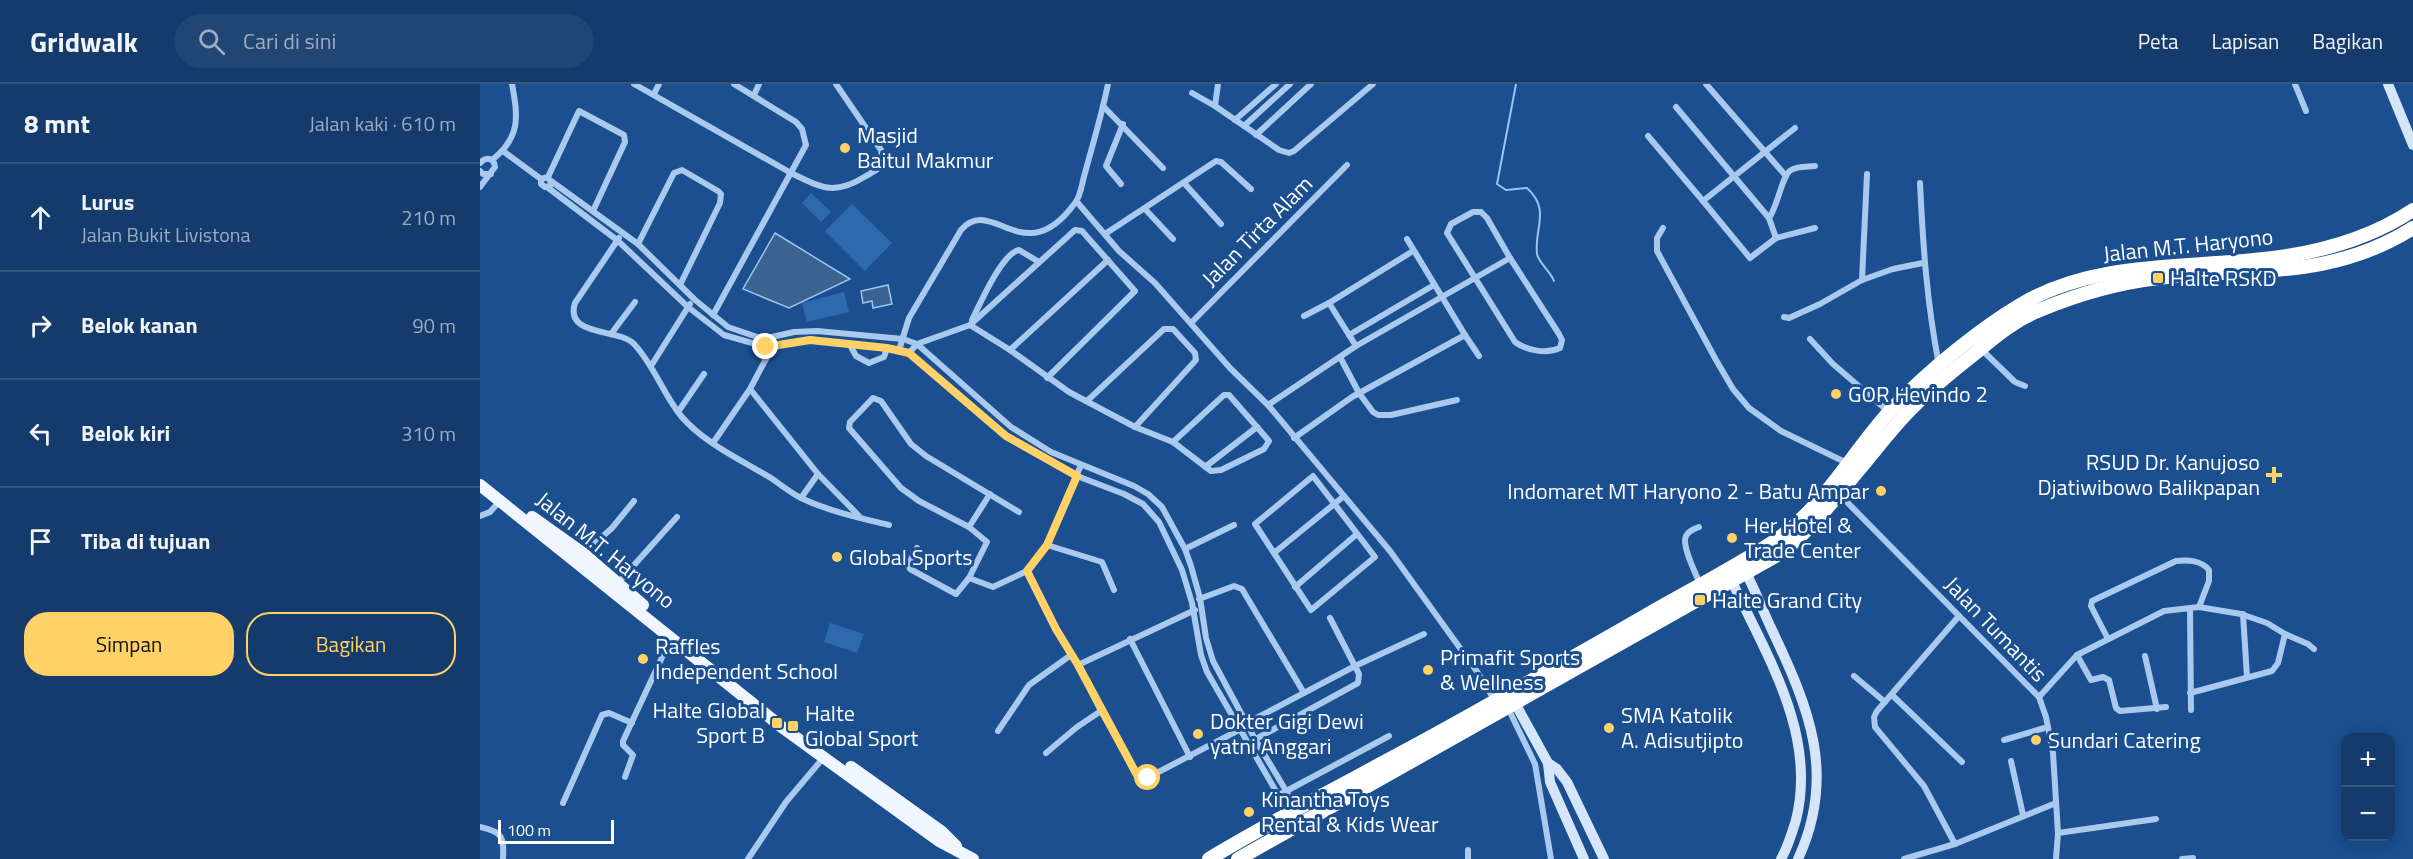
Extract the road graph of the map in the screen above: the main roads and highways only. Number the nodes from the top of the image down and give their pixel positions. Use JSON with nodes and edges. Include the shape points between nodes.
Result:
{"nodes":[{"id":1,"x":2413,"y":210,"type":"edge"},
{"id":2,"x":2413,"y":228,"type":"edge"},
{"id":3,"x":1854,"y":467,"type":"junction"},
{"id":4,"x":480,"y":475,"type":"edge"},
{"id":5,"x":480,"y":485,"type":"edge"},
{"id":6,"x":502,"y":498,"type":"junction"},
{"id":7,"x":1743,"y":567,"type":"junction"},
{"id":8,"x":1729,"y":575,"type":"junction"},
{"id":9,"x":832,"y":759,"type":"junction"},
{"id":10,"x":968,"y":856,"type":"edge"},
{"id":11,"x":1209,"y":859,"type":"edge"},
{"id":12,"x":1239,"y":859,"type":"edge"}],
"edges":[{"from":1,"to":3,"type":"highway","name":"Jalan M.T. Haryono","via":[[2374,233],[2342,244],[2255,260],[2125,271],[2068,284],[2028,301],[1939,366],[1890,412]]},
{"from":2,"to":3,"type":"highway","name":"Jalan M.T. Haryono","via":[[2381,246],[2345,259],[2280,270],[2121,284],[2065,300],[2015,322],[1955,368]]},
{"from":3,"to":7,"type":"highway","name":"Jalan M.T. Haryono"},
{"from":3,"to":7,"type":"highway","name":"Jalan M.T. Haryono","via":[[1839,494],[1795,542],[1779,554]]},
{"from":4,"to":6,"type":"main road","name":"Jalan M.T. Haryono"},
{"from":5,"to":6,"type":"main road","name":"Jalan M.T. Haryono"},
{"from":6,"to":9,"type":"main road","name":"Jalan M.T. Haryono","via":[[726,684]]},
{"from":6,"to":9,"type":"main road","name":"Jalan M.T. Haryono","via":[[584,554],[717,669]]},
{"from":7,"to":8,"type":"highway","name":"Jalan M.T. Haryono"},
{"from":8,"to":11,"type":"highway","name":"Jalan M.T. Haryono","via":[[1700,585]]},
{"from":8,"to":12,"type":"highway","name":"Jalan M.T. Haryono","via":[[1511,706]]},
{"from":9,"to":10,"type":"main road","name":"Jalan M.T. Haryono","via":[[939,841]]}]}
